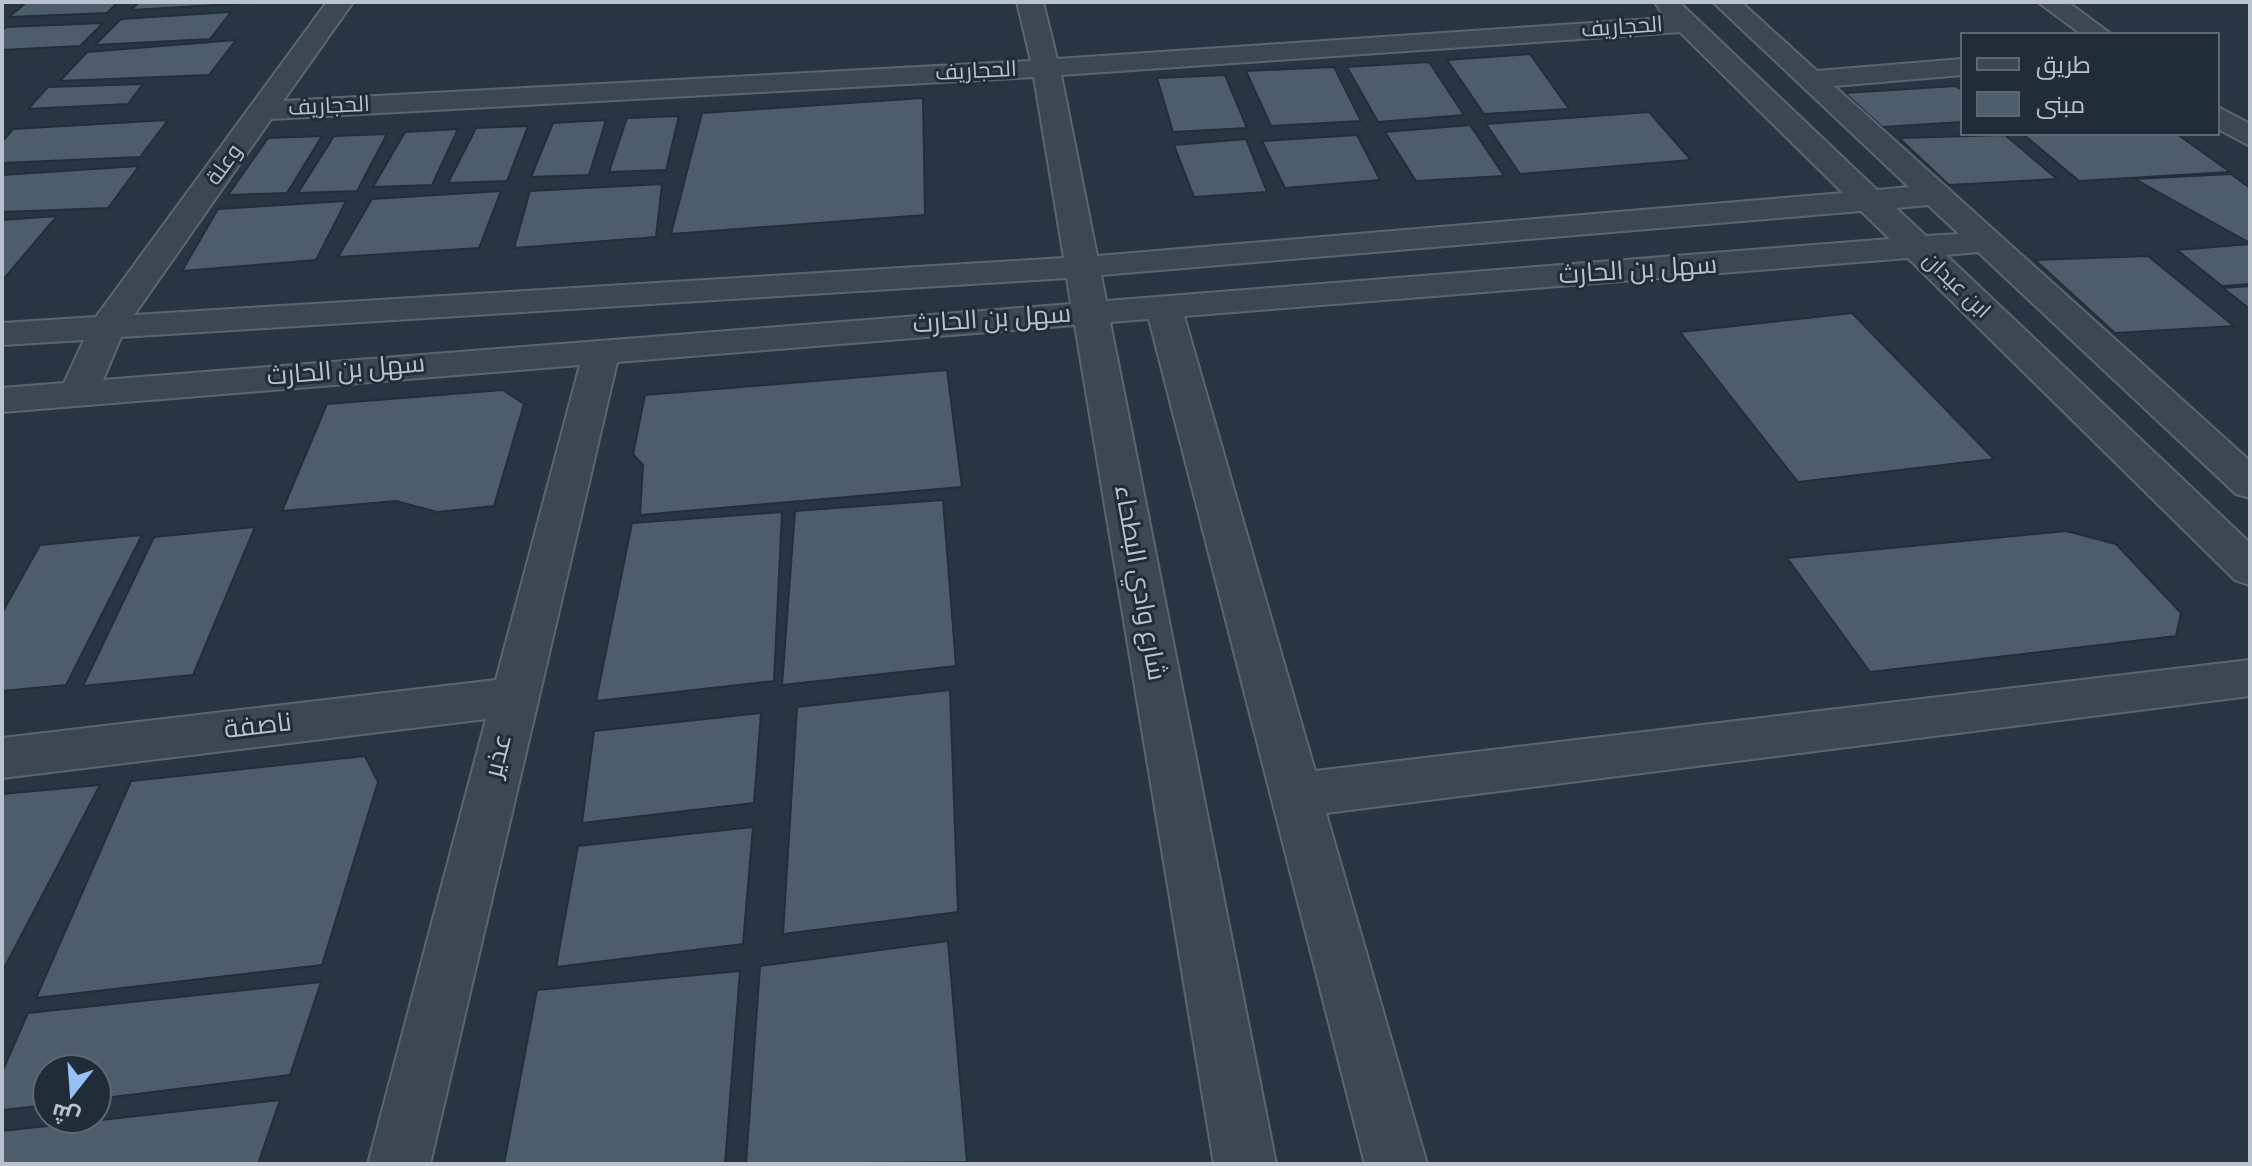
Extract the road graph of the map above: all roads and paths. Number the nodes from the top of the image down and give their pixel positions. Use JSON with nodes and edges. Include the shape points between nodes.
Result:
{"nodes":[{"id":1,"x":340,"y":2,"type":"edge"},
{"id":2,"x":1030,"y":2,"type":"edge"},
{"id":3,"x":1726,"y":2,"type":"edge"},
{"id":4,"x":2051,"y":2,"type":"edge"},
{"id":5,"x":1675,"y":13,"type":"edge"},
{"id":6,"x":2095,"y":32,"type":"edge"},
{"id":7,"x":1960,"y":67,"type":"edge"},
{"id":8,"x":1046,"y":68,"type":"junction"},
{"id":9,"x":1809,"y":80,"type":"junction"},
{"id":10,"x":2225,"y":106,"type":"edge"},
{"id":11,"x":265,"y":111,"type":"junction"},
{"id":12,"x":2250,"y":137,"type":"edge"},
{"id":13,"x":1932,"y":195,"type":"junction"},
{"id":14,"x":1864,"y":199,"type":"junction"},
{"id":15,"x":1982,"y":242,"type":"junction"},
{"id":16,"x":1917,"y":249,"type":"junction"},
{"id":17,"x":1086,"y":290,"type":"junction"},
{"id":18,"x":1164,"y":308,"type":"junction"},
{"id":19,"x":108,"y":326,"type":"junction"},
{"id":20,"x":2,"y":334,"type":"edge"},
{"id":21,"x":602,"y":350,"type":"junction"},
{"id":22,"x":78,"y":394,"type":"junction"},
{"id":23,"x":2,"y":400,"type":"edge"},
{"id":24,"x":2250,"y":484,"type":"edge"},
{"id":25,"x":2250,"y":569,"type":"edge"},
{"id":26,"x":2250,"y":678,"type":"edge"},
{"id":27,"x":514,"y":697,"type":"junction"},
{"id":28,"x":2,"y":758,"type":"edge"},
{"id":29,"x":1296,"y":795,"type":"junction"},
{"id":30,"x":399,"y":1164,"type":"edge"},
{"id":31,"x":1245,"y":1164,"type":"edge"},
{"id":32,"x":1396,"y":1164,"type":"edge"}],
"edges":[{"from":1,"to":11,"type":"street","name":"وعلة"},
{"from":2,"to":8,"type":"street","name":"شارع وادي البطحاء"},
{"from":3,"to":9,"type":"street","name":"ابن عيدان"},
{"from":4,"to":6,"type":"street"},
{"from":5,"to":8,"type":"street","name":"الحجاريف"},
{"from":5,"to":14,"type":"street","name":"ابن عيدان"},
{"from":7,"to":9,"type":"street"},
{"from":8,"to":11,"type":"street","name":"الحجاريف"},
{"from":8,"to":17,"type":"street","name":"شارع وادي البطحاء"},
{"from":9,"to":13,"type":"street","name":"ابن عيدان"},
{"from":10,"to":12,"type":"street"},
{"from":11,"to":19,"type":"street","name":"وعلة"},
{"from":13,"to":14,"type":"street","name":"سهل بن الحارث"},
{"from":13,"to":15,"type":"street","name":"ابن عيدان"},
{"from":14,"to":16,"type":"street","name":"ابن عيدان"},
{"from":14,"to":17,"type":"street","name":"سهل بن الحارث"},
{"from":15,"to":16,"type":"street","name":"سهل بن الحارث"},
{"from":15,"to":24,"type":"street","name":"ابن عيدان"},
{"from":16,"to":18,"type":"street","name":"سهل بن الحارث"},
{"from":16,"to":25,"type":"street","name":"ابن عيدان"},
{"from":17,"to":18,"type":"street","name":"سهل بن الحارث"},
{"from":17,"to":19,"type":"street","name":"سهل بن الحارث"},
{"from":17,"to":21,"type":"street","name":"سهل بن الحارث"},
{"from":17,"to":31,"type":"street","name":"شارع وادي البطحاء"},
{"from":18,"to":29,"type":"street"},
{"from":19,"to":20,"type":"street","name":"سهل بن الحارث"},
{"from":19,"to":22,"type":"street","name":"وعلة"},
{"from":21,"to":22,"type":"street","name":"سهل بن الحارث"},
{"from":21,"to":27,"type":"street","name":"عذير"},
{"from":22,"to":23,"type":"street","name":"سهل بن الحارث"},
{"from":26,"to":29,"type":"street"},
{"from":27,"to":28,"type":"street","name":"ناصفة"},
{"from":27,"to":30,"type":"street","name":"عذير"},
{"from":29,"to":32,"type":"street"}]}
